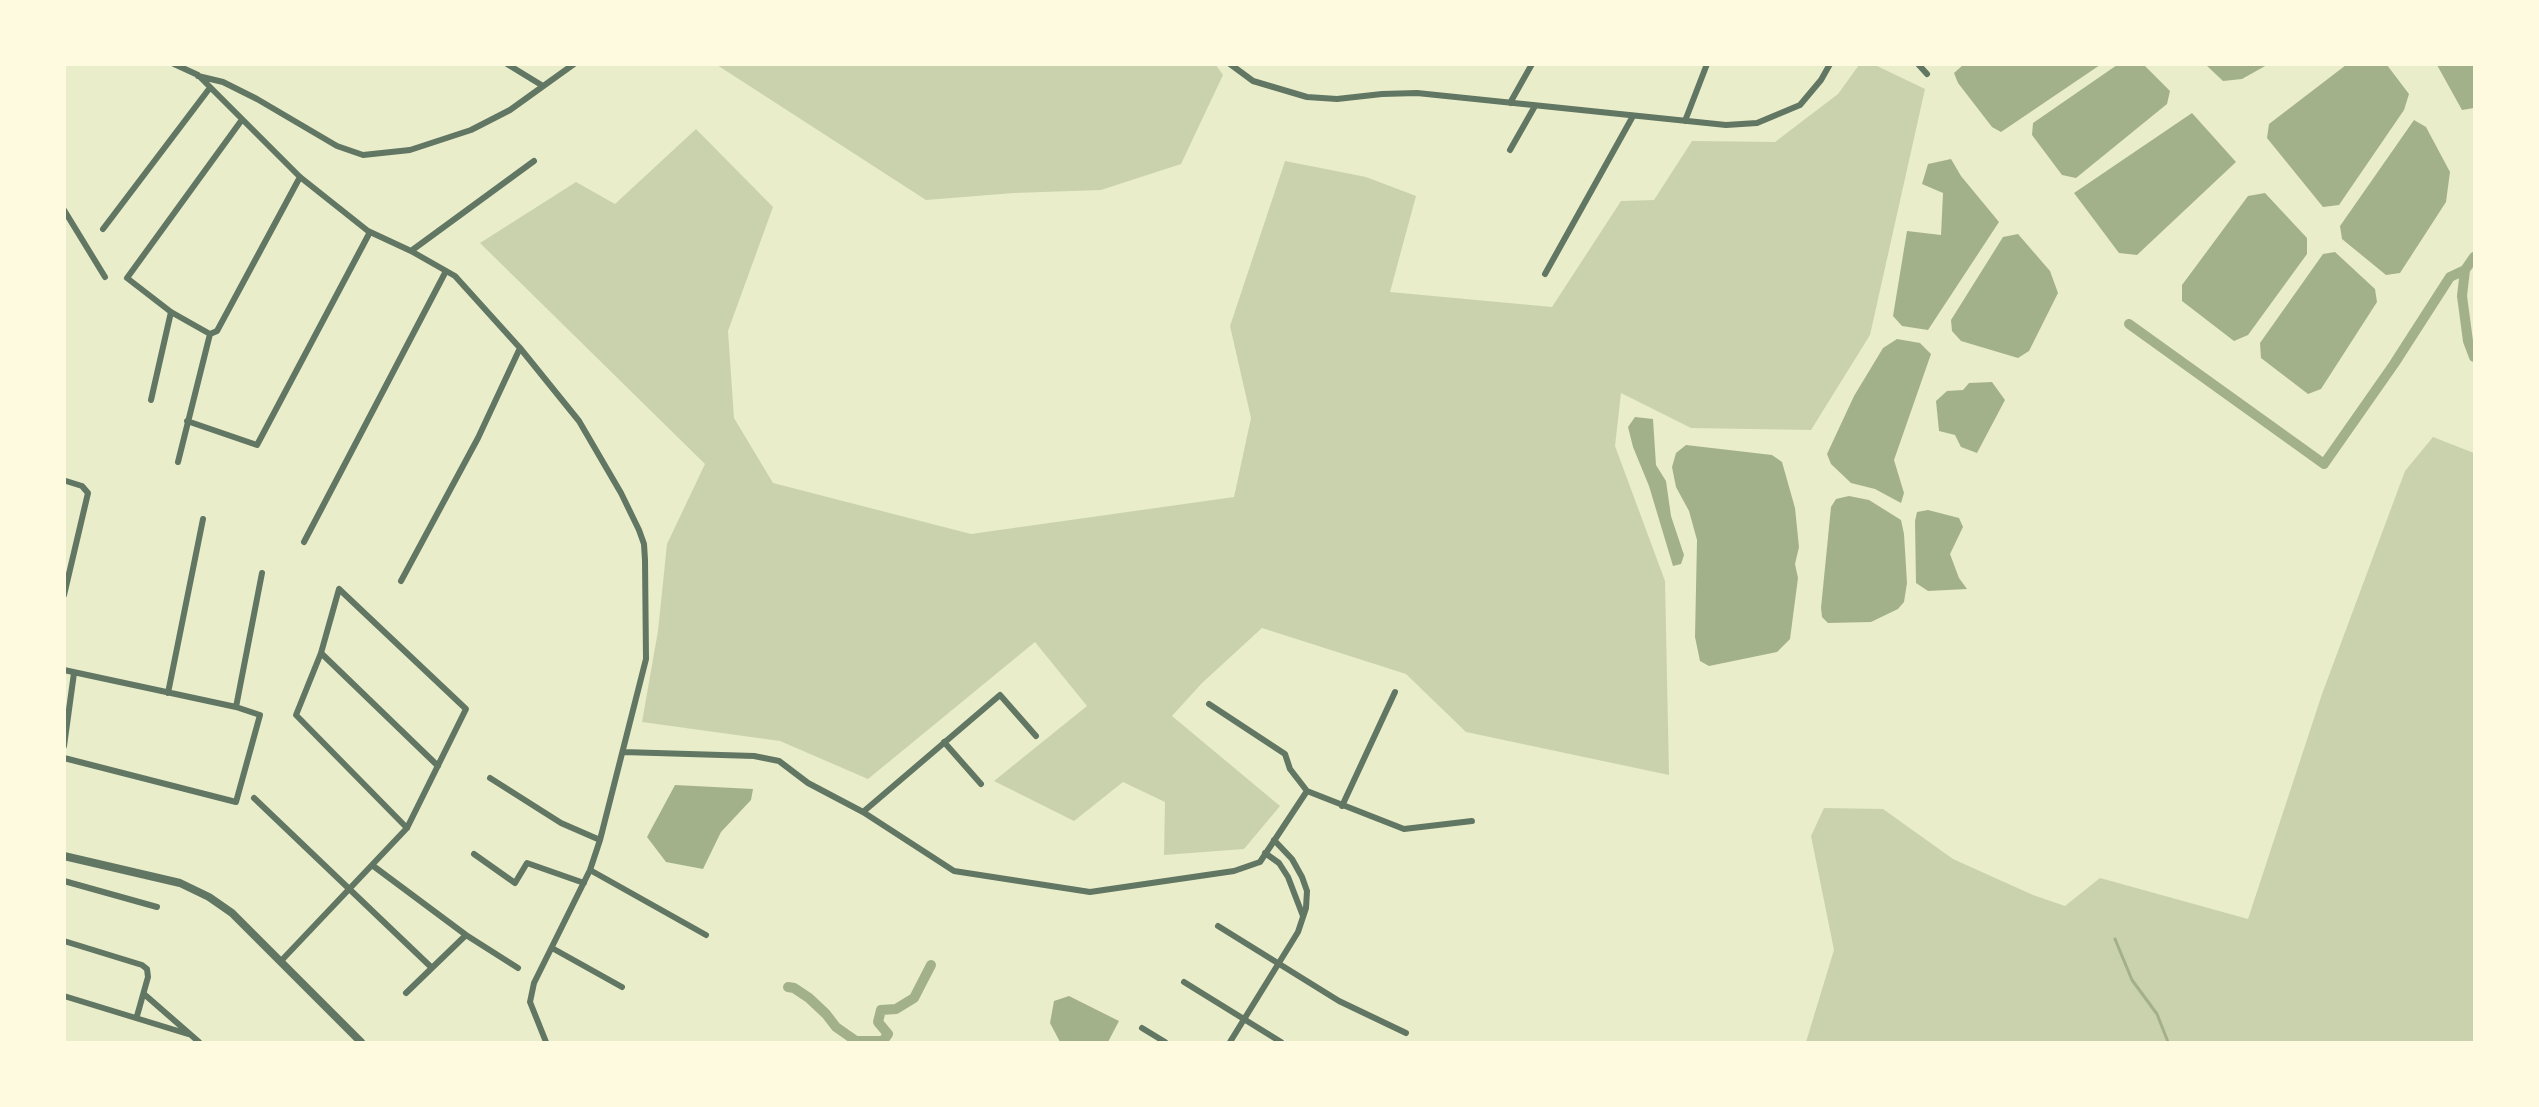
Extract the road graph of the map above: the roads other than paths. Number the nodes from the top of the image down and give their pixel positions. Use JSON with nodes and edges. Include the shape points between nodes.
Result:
{"nodes":[{"id":1,"x":174,"y":64,"type":"edge"},
{"id":2,"x":507,"y":64,"type":"edge"},
{"id":3,"x":574,"y":64,"type":"edge"},
{"id":4,"x":1230,"y":64,"type":"edge"},
{"id":5,"x":1533,"y":64,"type":"edge"},
{"id":6,"x":1707,"y":64,"type":"edge"},
{"id":7,"x":1830,"y":64,"type":"edge"},
{"id":8,"x":1918,"y":64,"type":"edge"},
{"id":9,"x":1927,"y":74,"type":"dead end"},
{"id":10,"x":198,"y":75,"type":"junction"},
{"id":11,"x":543,"y":86,"type":"junction"},
{"id":12,"x":210,"y":89,"type":"junction"},
{"id":13,"x":1510,"y":103,"type":"junction"},
{"id":14,"x":1535,"y":106,"type":"junction"},
{"id":15,"x":1633,"y":116,"type":"junction"},
{"id":16,"x":241,"y":120,"type":"junction"},
{"id":17,"x":1685,"y":121,"type":"junction"},
{"id":18,"x":1510,"y":150,"type":"dead end"},
{"id":19,"x":534,"y":161,"type":"dead end"},
{"id":20,"x":300,"y":177,"type":"junction"},
{"id":21,"x":64,"y":210,"type":"edge"},
{"id":22,"x":103,"y":229,"type":"dead end"},
{"id":23,"x":370,"y":232,"type":"junction"},
{"id":24,"x":411,"y":251,"type":"junction"},
{"id":25,"x":446,"y":272,"type":"junction"},
{"id":26,"x":1545,"y":274,"type":"dead end"},
{"id":27,"x":105,"y":277,"type":"dead end"},
{"id":28,"x":171,"y":312,"type":"junction"},
{"id":29,"x":210,"y":334,"type":"junction"},
{"id":30,"x":520,"y":348,"type":"junction"},
{"id":31,"x":151,"y":400,"type":"dead end"},
{"id":32,"x":187,"y":421,"type":"junction"},
{"id":33,"x":178,"y":462,"type":"dead end"},
{"id":34,"x":66,"y":481,"type":"dead end"},
{"id":35,"x":203,"y":519,"type":"dead end"},
{"id":36,"x":304,"y":542,"type":"dead end"},
{"id":37,"x":262,"y":573,"type":"dead end"},
{"id":38,"x":401,"y":581,"type":"dead end"},
{"id":39,"x":64,"y":595,"type":"edge"},
{"id":40,"x":321,"y":653,"type":"junction"},
{"id":41,"x":64,"y":670,"type":"edge"},
{"id":42,"x":74,"y":672,"type":"junction"},
{"id":43,"x":1395,"y":692,"type":"dead end"},
{"id":44,"x":168,"y":693,"type":"junction"},
{"id":45,"x":1209,"y":704,"type":"dead end"},
{"id":46,"x":236,"y":707,"type":"junction"},
{"id":47,"x":1036,"y":736,"type":"dead end"},
{"id":48,"x":944,"y":742,"type":"junction"},
{"id":49,"x":64,"y":746,"type":"edge"},
{"id":50,"x":623,"y":752,"type":"junction"},
{"id":51,"x":64,"y":758,"type":"edge"},
{"id":52,"x":438,"y":766,"type":"junction"},
{"id":53,"x":490,"y":778,"type":"dead end"},
{"id":54,"x":981,"y":784,"type":"dead end"},
{"id":55,"x":1307,"y":791,"type":"junction"},
{"id":56,"x":254,"y":798,"type":"dead end"},
{"id":57,"x":1342,"y":806,"type":"junction"},
{"id":58,"x":863,"y":812,"type":"junction"},
{"id":59,"x":1472,"y":821,"type":"dead end"},
{"id":60,"x":407,"y":828,"type":"junction"},
{"id":61,"x":600,"y":840,"type":"junction"},
{"id":62,"x":1274,"y":840,"type":"junction"},
{"id":63,"x":1265,"y":853,"type":"junction"},
{"id":64,"x":474,"y":854,"type":"dead end"},
{"id":65,"x":64,"y":856,"type":"edge"},
{"id":66,"x":372,"y":866,"type":"junction"},
{"id":67,"x":590,"y":870,"type":"junction"},
{"id":68,"x":64,"y":881,"type":"edge"},
{"id":69,"x":584,"y":883,"type":"junction"},
{"id":70,"x":351,"y":889,"type":"junction"},
{"id":71,"x":157,"y":907,"type":"dead end"},
{"id":72,"x":1303,"y":917,"type":"junction"},
{"id":73,"x":1218,"y":926,"type":"dead end"},
{"id":74,"x":466,"y":935,"type":"junction"},
{"id":75,"x":706,"y":935,"type":"dead end"},
{"id":76,"x":64,"y":941,"type":"edge"},
{"id":77,"x":552,"y":948,"type":"junction"},
{"id":78,"x":281,"y":961,"type":"junction"},
{"id":79,"x":1278,"y":963,"type":"junction"},
{"id":80,"x":431,"y":967,"type":"junction"},
{"id":81,"x":518,"y":968,"type":"dead end"},
{"id":82,"x":1184,"y":982,"type":"dead end"},
{"id":83,"x":622,"y":987,"type":"dead end"},
{"id":84,"x":406,"y":993,"type":"dead end"},
{"id":85,"x":144,"y":994,"type":"junction"},
{"id":86,"x":64,"y":996,"type":"edge"},
{"id":87,"x":137,"y":1016,"type":"junction"},
{"id":88,"x":1244,"y":1020,"type":"junction"},
{"id":89,"x":1142,"y":1028,"type":"dead end"},
{"id":90,"x":1406,"y":1033,"type":"dead end"},
{"id":91,"x":188,"y":1034,"type":"junction"},
{"id":92,"x":199,"y":1042,"type":"edge"},
{"id":93,"x":362,"y":1042,"type":"edge"},
{"id":94,"x":546,"y":1042,"type":"edge"},
{"id":95,"x":1165,"y":1042,"type":"edge"},
{"id":96,"x":1230,"y":1042,"type":"edge"},
{"id":97,"x":1281,"y":1042,"type":"edge"}],
"edges":[{"from":1,"to":10,"type":"street"},
{"from":2,"to":11,"type":"street"},
{"from":3,"to":11,"type":"street"},
{"from":4,"to":13,"type":"street","via":[[1253,81],[1307,98],[1417,93]]},
{"from":5,"to":13,"type":"street"},
{"from":6,"to":17,"type":"street"},
{"from":7,"to":17,"type":"street","via":[[1800,105],[1756,123]]},
{"from":8,"to":9,"type":"street"},
{"from":10,"to":11,"type":"street","via":[[223,82],[337,146],[363,155],[410,150],[471,130],[510,110]]},
{"from":10,"to":12,"type":"street"},
{"from":12,"to":16,"type":"street"},
{"from":12,"to":22,"type":"street"},
{"from":13,"to":14,"type":"street"},
{"from":14,"to":15,"type":"street"},
{"from":14,"to":18,"type":"street"},
{"from":15,"to":17,"type":"street"},
{"from":15,"to":26,"type":"street"},
{"from":16,"to":20,"type":"street"},
{"from":16,"to":28,"type":"street","via":[[127,278]]},
{"from":19,"to":24,"type":"street"},
{"from":20,"to":23,"type":"street"},
{"from":20,"to":29,"type":"street","via":[[217,331]]},
{"from":21,"to":27,"type":"street"},
{"from":23,"to":24,"type":"street"},
{"from":23,"to":32,"type":"street","via":[[257,445]]},
{"from":24,"to":25,"type":"street"},
{"from":25,"to":30,"type":"street","via":[[455,276]]},
{"from":25,"to":36,"type":"street"},
{"from":28,"to":29,"type":"street"},
{"from":28,"to":31,"type":"street"},
{"from":29,"to":32,"type":"street"},
{"from":30,"to":38,"type":"street","via":[[478,438]]},
{"from":30,"to":50,"type":"street","via":[[579,421],[621,493],[644,544],[646,659]]},
{"from":32,"to":33,"type":"street"},
{"from":34,"to":39,"type":"street","via":[[82,486],[88,493]]},
{"from":35,"to":44,"type":"street"},
{"from":37,"to":46,"type":"street"},
{"from":40,"to":52,"type":"street"},
{"from":40,"to":52,"type":"street","via":[[339,589],[466,709]]},
{"from":40,"to":60,"type":"street","via":[[296,715]]},
{"from":41,"to":42,"type":"street"},
{"from":42,"to":44,"type":"street"},
{"from":42,"to":49,"type":"street"},
{"from":43,"to":57,"type":"street"},
{"from":44,"to":46,"type":"street"},
{"from":45,"to":55,"type":"street","via":[[1285,754],[1290,769]]},
{"from":46,"to":51,"type":"street","via":[[260,715],[236,802]]},
{"from":47,"to":48,"type":"street","via":[[1000,695]]},
{"from":48,"to":54,"type":"street"},
{"from":48,"to":58,"type":"street"},
{"from":50,"to":58,"type":"street","via":[[754,756],[779,761],[808,783]]},
{"from":50,"to":61,"type":"street"},
{"from":52,"to":60,"type":"street"},
{"from":53,"to":61,"type":"street","via":[[561,824]]},
{"from":55,"to":57,"type":"street"},
{"from":55,"to":62,"type":"street"},
{"from":56,"to":70,"type":"street"},
{"from":57,"to":59,"type":"street","via":[[1404,829]]},
{"from":58,"to":63,"type":"street","via":[[954,871],[1090,892],[1234,871],[1260,862]]},
{"from":60,"to":66,"type":"street"},
{"from":61,"to":67,"type":"street"},
{"from":62,"to":63,"type":"street"},
{"from":62,"to":72,"type":"street","via":[[1302,877],[1308,900]]},
{"from":63,"to":72,"type":"street","via":[[1280,863]]},
{"from":64,"to":69,"type":"street","via":[[515,883],[527,863]]},
{"from":65,"to":78,"type":"street","via":[[180,883],[209,897],[232,913]]},
{"from":66,"to":70,"type":"street"},
{"from":66,"to":74,"type":"street"},
{"from":67,"to":69,"type":"street"},
{"from":67,"to":75,"type":"street"},
{"from":68,"to":71,"type":"street"},
{"from":69,"to":77,"type":"street"},
{"from":70,"to":78,"type":"street"},
{"from":70,"to":80,"type":"street"},
{"from":72,"to":79,"type":"street"},
{"from":73,"to":79,"type":"street"},
{"from":74,"to":80,"type":"street"},
{"from":74,"to":81,"type":"street"},
{"from":76,"to":85,"type":"street","via":[[142,965],[148,972]]},
{"from":77,"to":83,"type":"street"},
{"from":77,"to":94,"type":"street","via":[[534,983],[530,1002]]},
{"from":78,"to":93,"type":"street"},
{"from":79,"to":88,"type":"street"},
{"from":79,"to":90,"type":"street","via":[[1339,1001]]},
{"from":80,"to":84,"type":"street"},
{"from":82,"to":88,"type":"street"},
{"from":85,"to":87,"type":"street"},
{"from":85,"to":91,"type":"street"},
{"from":86,"to":87,"type":"street"},
{"from":87,"to":91,"type":"street"},
{"from":88,"to":96,"type":"street"},
{"from":88,"to":97,"type":"street"},
{"from":89,"to":95,"type":"street"},
{"from":91,"to":92,"type":"street"}]}
